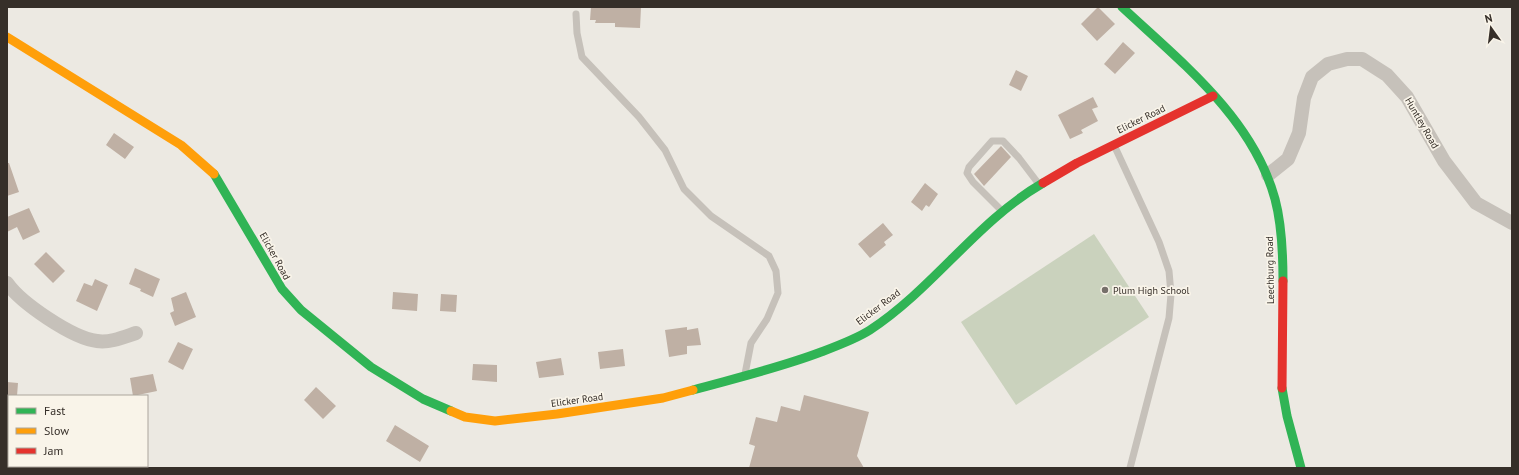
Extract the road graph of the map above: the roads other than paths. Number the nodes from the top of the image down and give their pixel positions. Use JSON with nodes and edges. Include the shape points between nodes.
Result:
{"nodes":[{"id":1,"x":1122,"y":7,"type":"edge"},
{"id":2,"x":576,"y":14,"type":"dead end"},
{"id":3,"x":7,"y":37,"type":"edge"},
{"id":4,"x":1213,"y":96,"type":"junction"},
{"id":5,"x":1114,"y":145,"type":"junction"},
{"id":6,"x":1268,"y":175,"type":"junction"},
{"id":7,"x":1039,"y":185,"type":"junction"},
{"id":8,"x":1002,"y":210,"type":"junction"},
{"id":9,"x":1512,"y":223,"type":"edge"},
{"id":10,"x":7,"y":283,"type":"edge"},
{"id":11,"x":136,"y":333,"type":"dead end"},
{"id":12,"x":744,"y":376,"type":"junction"},
{"id":13,"x":1130,"y":468,"type":"edge"},
{"id":14,"x":1301,"y":468,"type":"edge"}],
"edges":[{"from":1,"to":4,"type":"street","name":"Leechburg Road","via":[[1187,66]]},
{"from":2,"to":12,"type":"lane","via":[[582,57],[639,117],[665,150],[684,189],[711,216],[769,256],[776,271],[778,293],[767,319],[752,343]]},
{"from":3,"to":12,"type":"street","name":"Elicker Road","via":[[181,145],[202,161],[213,172],[233,202],[282,290],[301,310],[371,367],[423,399],[465,417],[494,421],[663,398]]},
{"from":4,"to":5,"type":"street","name":"Elicker Road"},
{"from":4,"to":6,"type":"street","name":"Leechburg Road","via":[[1240,127]]},
{"from":5,"to":7,"type":"street","name":"Elicker Road"},
{"from":5,"to":13,"type":"lane","via":[[1159,242],[1168,271],[1171,294],[1169,318]]},
{"from":6,"to":9,"type":"street","name":"Huntley Road","via":[[1288,159],[1299,133],[1304,98],[1312,77],[1328,64],[1347,58],[1362,59],[1387,75],[1407,97],[1444,162],[1476,203]]},
{"from":6,"to":14,"type":"street","name":"Leechburg Road","via":[[1282,237],[1282,386]]},
{"from":7,"to":8,"type":"street","name":"Elicker Road"},
{"from":7,"to":8,"type":"lane","via":[[1003,141],[992,141],[969,167],[967,173]]},
{"from":8,"to":12,"type":"street","name":"Elicker Road","via":[[935,276],[870,330],[840,345],[787,365]]},
{"from":10,"to":11,"type":"street","via":[[42,315],[68,330],[96,341],[114,340]]}]}
